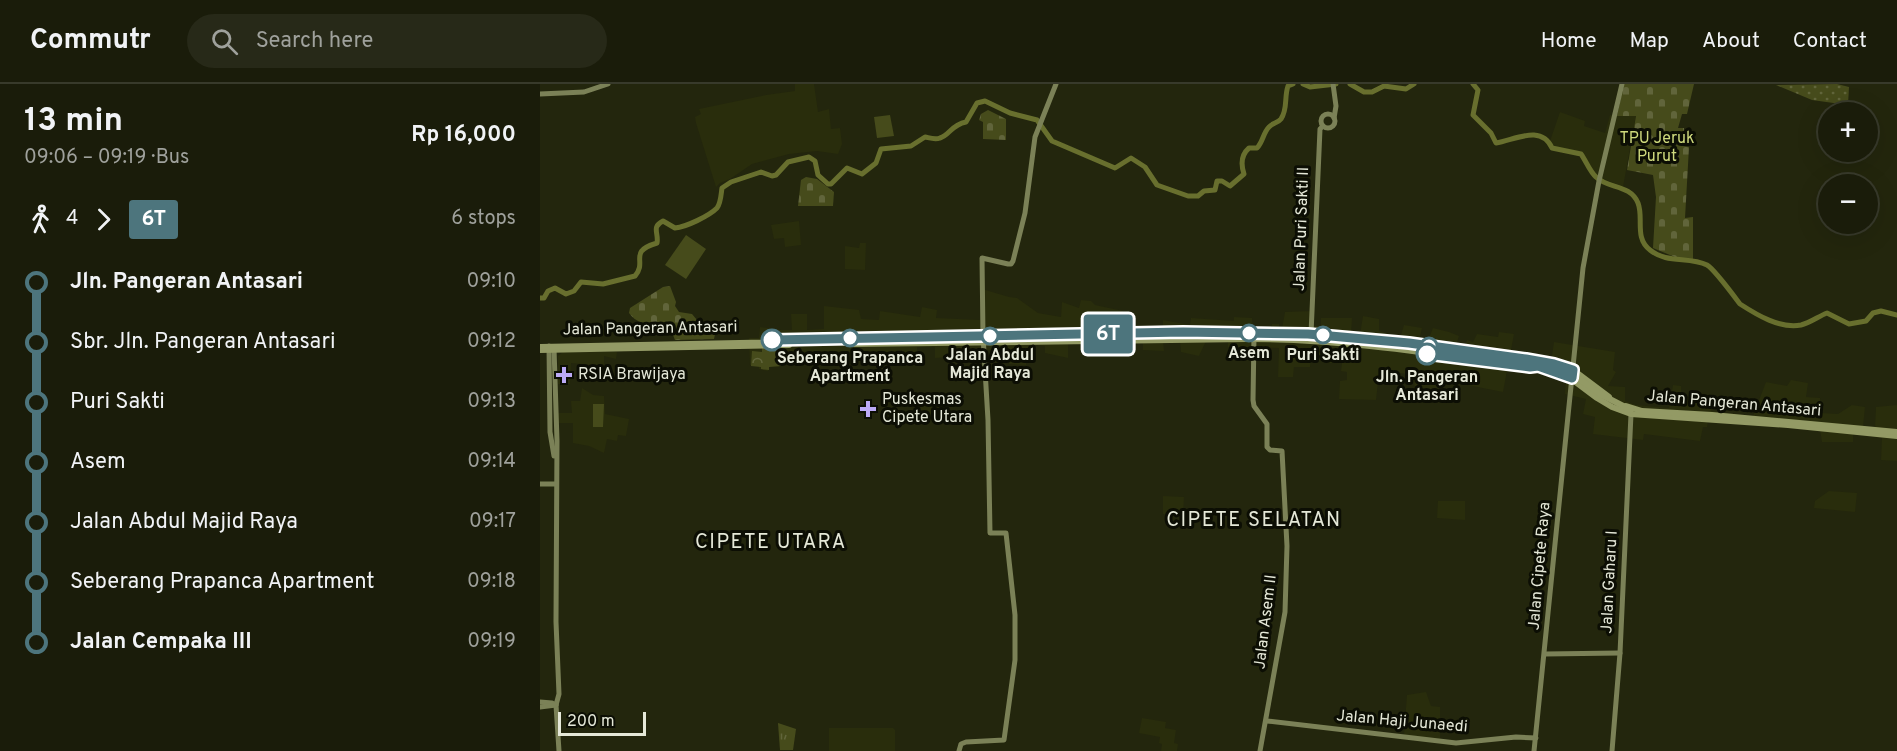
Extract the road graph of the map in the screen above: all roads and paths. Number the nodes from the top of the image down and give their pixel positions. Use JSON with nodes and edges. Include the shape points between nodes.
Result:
{"nodes":[{"id":1,"x":608,"y":84,"type":"edge"},
{"id":2,"x":1056,"y":84,"type":"edge"},
{"id":3,"x":1622,"y":84,"type":"edge"},
{"id":4,"x":1334,"y":87,"type":"edge"},
{"id":5,"x":540,"y":94,"type":"edge"},
{"id":6,"x":1334,"y":118,"type":"junction"},
{"id":7,"x":1323,"y":126,"type":"junction"},
{"id":8,"x":1311,"y":334,"type":"junction"},
{"id":9,"x":1254,"y":336,"type":"junction"},
{"id":10,"x":983,"y":339,"type":"junction"},
{"id":11,"x":1348,"y":341,"type":"junction"},
{"id":12,"x":540,"y":348,"type":"edge"},
{"id":13,"x":551,"y":348,"type":"junction"},
{"id":14,"x":1534,"y":365,"type":"junction"},
{"id":15,"x":1571,"y":377,"type":"junction"},
{"id":16,"x":1642,"y":411,"type":"junction"},
{"id":17,"x":1631,"y":412,"type":"junction"},
{"id":18,"x":1897,"y":432,"type":"edge"},
{"id":19,"x":1897,"y":436,"type":"edge"},
{"id":20,"x":540,"y":484,"type":"edge"},
{"id":21,"x":555,"y":484,"type":"junction"},
{"id":22,"x":1620,"y":653,"type":"junction"},
{"id":23,"x":1545,"y":654,"type":"junction"},
{"id":24,"x":540,"y":702,"type":"edge"},
{"id":25,"x":556,"y":705,"type":"junction"},
{"id":26,"x":540,"y":707,"type":"edge"},
{"id":27,"x":1267,"y":721,"type":"junction"},
{"id":28,"x":1536,"y":738,"type":"junction"},
{"id":29,"x":559,"y":751,"type":"edge"},
{"id":30,"x":959,"y":751,"type":"edge"},
{"id":31,"x":1260,"y":751,"type":"edge"},
{"id":32,"x":1534,"y":751,"type":"edge"},
{"id":33,"x":1612,"y":751,"type":"edge"}],
"edges":[{"from":1,"to":5,"type":"street","via":[[575,93]]},
{"from":2,"to":10,"type":"street","via":[[1033,146],[1025,213],[1013,261],[1008,264],[982,258]]},
{"from":3,"to":15,"type":"street","name":"Jalan Cipete Raya","via":[[1583,268]]},
{"from":4,"to":6,"type":"street"},
{"from":6,"to":7,"type":"street","via":[[1331,127]]},
{"from":6,"to":7,"type":"street","via":[[1323,116]]},
{"from":7,"to":8,"type":"street","name":"Jalan Puri Sakti II","via":[[1317,174]]},
{"from":8,"to":9,"type":"main road","name":"Jalan Pangeran Antasari"},
{"from":8,"to":11,"type":"main road","name":"Jalan Pangeran Antasari"},
{"from":9,"to":10,"type":"main road","name":"Jalan Pangeran Antasari"},
{"from":9,"to":11,"type":"main road","name":"Jalan Pangeran Antasari"},
{"from":9,"to":27,"type":"street","name":"Jalan Asem II","via":[[1253,402],[1267,424],[1267,447],[1282,451],[1287,546],[1285,612]]},
{"from":10,"to":13,"type":"main road","name":"Jalan Pangeran Antasari"},
{"from":10,"to":30,"type":"street","via":[[990,533],[1006,533],[1014,601],[1015,660],[1004,740],[966,742]]},
{"from":11,"to":14,"type":"main road","name":"Jalan Pangeran Antasari"},
{"from":11,"to":15,"type":"main road","name":"Jalan Pangeran Antasari","via":[[1409,343],[1532,360],[1554,364]]},
{"from":12,"to":13,"type":"main road","name":"Jalan Pangeran Antasari"},
{"from":12,"to":14,"type":"main road","bridge":true,"via":[[1274,337],[1421,349]]},
{"from":12,"to":17,"type":"main road","bridge":true,"via":[[1087,336],[1318,336],[1549,365],[1571,373]]},
{"from":13,"to":21,"type":"street"},
{"from":14,"to":15,"type":"main road","name":"Jalan Pangeran Antasari"},
{"from":15,"to":16,"type":"main road","name":"Jalan Pangeran Antasari"},
{"from":15,"to":17,"type":"main road","name":"Jalan Pangeran Antasari","via":[[1605,403]]},
{"from":15,"to":23,"type":"street","name":"Jalan Cipete Raya"},
{"from":16,"to":17,"type":"main road"},
{"from":16,"to":18,"type":"main road","name":"Jalan Pangeran Antasari"},
{"from":17,"to":19,"type":"main road","name":"Jalan Pangeran Antasari"},
{"from":17,"to":22,"type":"street","name":"Jalan Gaharu I"},
{"from":20,"to":21,"type":"street"},
{"from":21,"to":25,"type":"street","via":[[559,694]]},
{"from":22,"to":23,"type":"street"},
{"from":22,"to":33,"type":"street","name":"Jalan Gaharu I"},
{"from":23,"to":28,"type":"street","name":"Jalan Cipete Raya"},
{"from":24,"to":25,"type":"street"},
{"from":25,"to":26,"type":"street"},
{"from":25,"to":29,"type":"street"},
{"from":27,"to":28,"type":"street","name":"Jalan Haji Junaedi","via":[[1456,743]]},
{"from":27,"to":31,"type":"street","name":"Jalan Asem II"},
{"from":28,"to":32,"type":"street","name":"Jalan Cipete Raya"}]}
